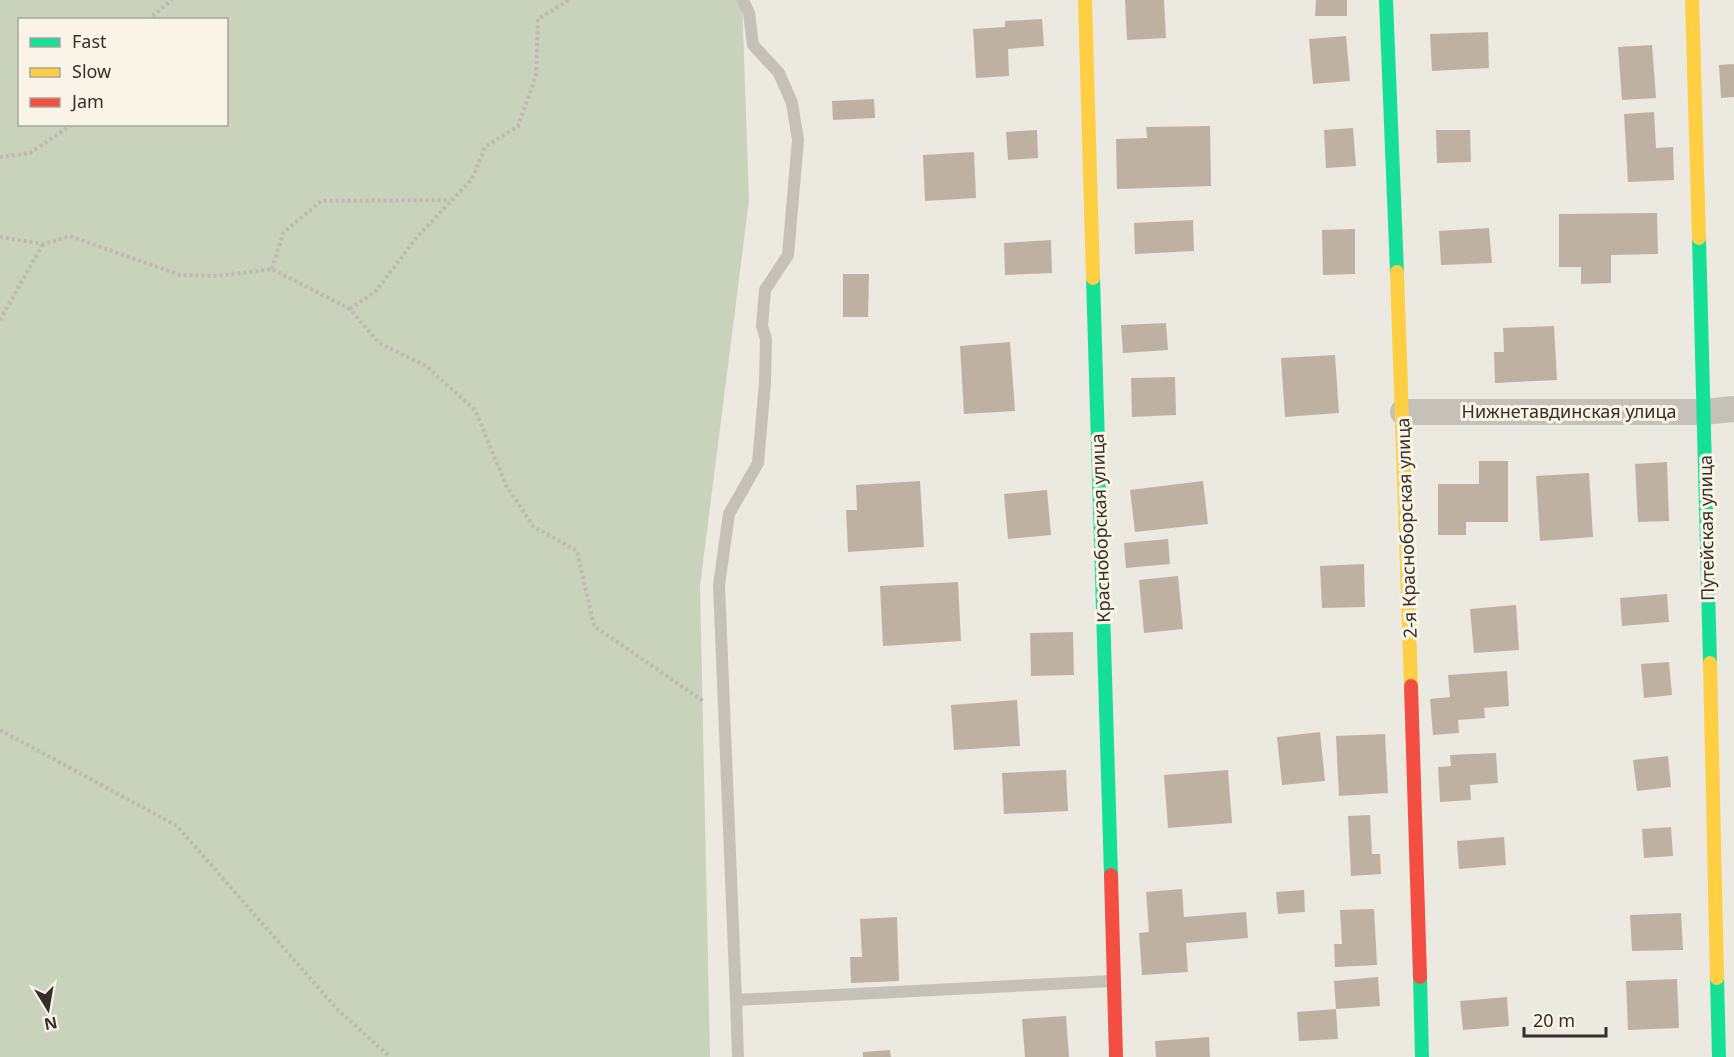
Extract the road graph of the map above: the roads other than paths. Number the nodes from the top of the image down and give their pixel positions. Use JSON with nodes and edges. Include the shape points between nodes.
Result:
{"nodes":[{"id":1,"x":743,"y":0,"type":"edge"},
{"id":2,"x":1085,"y":0,"type":"edge"},
{"id":3,"x":1386,"y":0,"type":"edge"},
{"id":4,"x":1692,"y":0,"type":"edge"},
{"id":5,"x":1734,"y":409,"type":"edge"},
{"id":6,"x":1403,"y":412,"type":"junction"},
{"id":7,"x":1704,"y":412,"type":"junction"},
{"id":8,"x":1114,"y":981,"type":"junction"},
{"id":9,"x":736,"y":1000,"type":"junction"},
{"id":10,"x":738,"y":1057,"type":"edge"},
{"id":11,"x":1116,"y":1057,"type":"edge"},
{"id":12,"x":1422,"y":1057,"type":"edge"},
{"id":13,"x":1719,"y":1057,"type":"edge"}],
"edges":[{"from":1,"to":9,"type":"lane","via":[[749,13],[753,45],[779,73],[792,103],[798,140],[788,255],[765,290],[765,383],[758,463],[729,514],[719,585]]},
{"from":2,"to":8,"type":"street","name":"Красноборская улица"},
{"from":3,"to":6,"type":"street","name":"2-я Красноборская улица"},
{"from":4,"to":7,"type":"street","name":"Путейская улица"},
{"from":5,"to":7,"type":"street","name":"Нижнетавдинская улица"},
{"from":6,"to":7,"type":"street","name":"Нижнетавдинская улица"},
{"from":6,"to":12,"type":"street","name":"2-я Красноборская улица"},
{"from":7,"to":13,"type":"street","name":"Путейская улица"},
{"from":8,"to":9,"type":"lane"},
{"from":8,"to":11,"type":"street","name":"Красноборская улица"},
{"from":9,"to":10,"type":"lane"}]}
